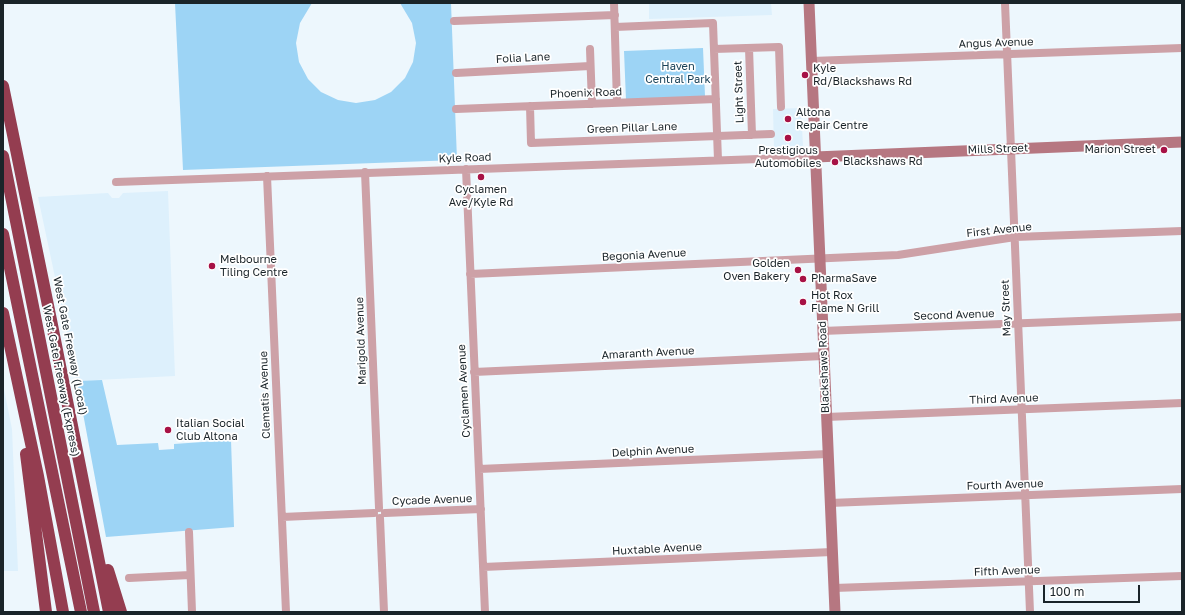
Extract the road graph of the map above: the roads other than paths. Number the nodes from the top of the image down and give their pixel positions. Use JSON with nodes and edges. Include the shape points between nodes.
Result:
{"nodes":[{"id":1,"x":614,"y":3,"type":"edge"},
{"id":2,"x":809,"y":3,"type":"edge"},
{"id":3,"x":1005,"y":3,"type":"edge"},
{"id":4,"x":615,"y":15,"type":"junction"},
{"id":5,"x":454,"y":21,"type":"dead end"},
{"id":6,"x":615,"y":27,"type":"junction"},
{"id":7,"x":749,"y":48,"type":"junction"},
{"id":8,"x":1182,"y":48,"type":"edge"},
{"id":9,"x":590,"y":49,"type":"dead end"},
{"id":10,"x":714,"y":49,"type":"junction"},
{"id":11,"x":1007,"y":54,"type":"junction"},
{"id":12,"x":811,"y":61,"type":"junction"},
{"id":13,"x":590,"y":66,"type":"junction"},
{"id":14,"x":456,"y":73,"type":"dead end"},
{"id":15,"x":3,"y":86,"type":"edge"},
{"id":16,"x":716,"y":99,"type":"junction"},
{"id":17,"x":617,"y":103,"type":"junction"},
{"id":18,"x":592,"y":104,"type":"junction"},
{"id":19,"x":530,"y":106,"type":"junction"},
{"id":20,"x":781,"y":107,"type":"dead end"},
{"id":21,"x":456,"y":109,"type":"dead end"},
{"id":22,"x":771,"y":134,"type":"dead end"},
{"id":23,"x":752,"y":135,"type":"junction"},
{"id":24,"x":717,"y":136,"type":"junction"},
{"id":25,"x":1182,"y":142,"type":"edge"},
{"id":26,"x":1011,"y":149,"type":"junction"},
{"id":27,"x":3,"y":156,"type":"edge"},
{"id":28,"x":815,"y":157,"type":"junction"},
{"id":29,"x":718,"y":160,"type":"junction"},
{"id":30,"x":466,"y":169,"type":"junction"},
{"id":31,"x":365,"y":172,"type":"junction"},
{"id":32,"x":267,"y":176,"type":"junction"},
{"id":33,"x":116,"y":182,"type":"dead end"},
{"id":34,"x":1182,"y":231,"type":"edge"},
{"id":35,"x":3,"y":234,"type":"edge"},
{"id":36,"x":1015,"y":237,"type":"junction"},
{"id":37,"x":819,"y":258,"type":"junction"},
{"id":38,"x":470,"y":274,"type":"junction"},
{"id":39,"x":3,"y":313,"type":"edge"},
{"id":40,"x":1182,"y":317,"type":"edge"},
{"id":41,"x":1018,"y":323,"type":"junction"},
{"id":42,"x":822,"y":331,"type":"junction"},
{"id":43,"x":10,"y":352,"type":"junction"},
{"id":44,"x":823,"y":356,"type":"junction"},
{"id":45,"x":474,"y":372,"type":"junction"},
{"id":46,"x":1182,"y":403,"type":"edge"},
{"id":47,"x":1022,"y":409,"type":"junction"},
{"id":48,"x":826,"y":417,"type":"junction"},
{"id":49,"x":828,"y":454,"type":"junction"},
{"id":50,"x":479,"y":469,"type":"junction"},
{"id":51,"x":1182,"y":489,"type":"edge"},
{"id":52,"x":1025,"y":495,"type":"junction"},
{"id":53,"x":88,"y":503,"type":"junction"},
{"id":54,"x":830,"y":503,"type":"junction"},
{"id":55,"x":480,"y":509,"type":"junction"},
{"id":56,"x":379,"y":513,"type":"junction"},
{"id":57,"x":282,"y":517,"type":"junction"},
{"id":58,"x":189,"y":532,"type":"dead end"},
{"id":59,"x":832,"y":552,"type":"junction"},
{"id":60,"x":483,"y":567,"type":"junction"},
{"id":61,"x":190,"y":575,"type":"junction"},
{"id":62,"x":1182,"y":576,"type":"edge"},
{"id":63,"x":129,"y":578,"type":"dead end"},
{"id":64,"x":1029,"y":581,"type":"junction"},
{"id":65,"x":834,"y":588,"type":"junction"},
{"id":66,"x":46,"y":612,"type":"edge"},
{"id":67,"x":63,"y":612,"type":"edge"},
{"id":68,"x":81,"y":612,"type":"edge"},
{"id":69,"x":94,"y":612,"type":"edge"},
{"id":70,"x":109,"y":612,"type":"edge"},
{"id":71,"x":120,"y":612,"type":"edge"},
{"id":72,"x":192,"y":612,"type":"edge"},
{"id":73,"x":286,"y":612,"type":"edge"},
{"id":74,"x":384,"y":612,"type":"edge"},
{"id":75,"x":485,"y":612,"type":"edge"},
{"id":76,"x":835,"y":612,"type":"edge"},
{"id":77,"x":1030,"y":612,"type":"edge"}],
"edges":[{"from":1,"to":4,"type":"street"},
{"from":2,"to":12,"type":"main road","name":"Blackshaws Road"},
{"from":3,"to":11,"type":"street","name":"May Street"},
{"from":4,"to":5,"type":"street"},
{"from":4,"to":6,"type":"street"},
{"from":6,"to":10,"type":"street","via":[[713,23]]},
{"from":6,"to":17,"type":"street"},
{"from":7,"to":10,"type":"street"},
{"from":7,"to":20,"type":"street","via":[[780,47]]},
{"from":7,"to":23,"type":"street","name":"Light Street"},
{"from":8,"to":11,"type":"street","name":"Angus Avenue"},
{"from":9,"to":13,"type":"street"},
{"from":10,"to":16,"type":"street"},
{"from":11,"to":12,"type":"street","name":"Angus Avenue"},
{"from":11,"to":26,"type":"street","name":"May Street"},
{"from":12,"to":28,"type":"main road","name":"Blackshaws Road"},
{"from":13,"to":14,"type":"street","name":"Folia Lane"},
{"from":13,"to":18,"type":"street"},
{"from":15,"to":53,"type":"highway","name":"West Gate Freeway (Local)"},
{"from":16,"to":17,"type":"street","name":"Phoenix Road"},
{"from":16,"to":24,"type":"street"},
{"from":17,"to":18,"type":"street","name":"Phoenix Road"},
{"from":18,"to":19,"type":"street","name":"Phoenix Road"},
{"from":19,"to":21,"type":"street","name":"Phoenix Road"},
{"from":19,"to":24,"type":"street","name":"Green Pillar Lane","via":[[531,143]]},
{"from":22,"to":23,"type":"street","name":"Green Pillar Lane"},
{"from":23,"to":24,"type":"street","name":"Green Pillar Lane"},
{"from":24,"to":29,"type":"street"},
{"from":25,"to":26,"type":"main road","name":"Mills Street"},
{"from":26,"to":28,"type":"main road","name":"Mills Street"},
{"from":26,"to":36,"type":"street","name":"May Street"},
{"from":27,"to":69,"type":"highway","name":"West Gate Freeway (Express)"},
{"from":28,"to":29,"type":"street","name":"Kyle Road"},
{"from":28,"to":37,"type":"main road","name":"Blackshaws Road"},
{"from":29,"to":30,"type":"street","name":"Kyle Road"},
{"from":30,"to":31,"type":"street","name":"Kyle Road"},
{"from":30,"to":38,"type":"street","name":"Cyclamen Avenue"},
{"from":31,"to":32,"type":"street","name":"Kyle Road"},
{"from":31,"to":56,"type":"street","name":"Marigold Avenue"},
{"from":32,"to":33,"type":"street","name":"Kyle Road"},
{"from":32,"to":57,"type":"street","name":"Clematis Avenue"},
{"from":34,"to":36,"type":"street","name":"First Avenue"},
{"from":35,"to":68,"type":"highway"},
{"from":36,"to":37,"type":"street","name":"First Avenue","via":[[898,255]]},
{"from":36,"to":41,"type":"street","name":"May Street"},
{"from":37,"to":38,"type":"street","name":"Begonia Avenue"},
{"from":37,"to":42,"type":"main road","name":"Blackshaws Road"},
{"from":38,"to":45,"type":"street","name":"Cyclamen Avenue"},
{"from":39,"to":43,"type":"highway"},
{"from":40,"to":41,"type":"street","name":"Second Avenue"},
{"from":41,"to":42,"type":"street","name":"Second Avenue"},
{"from":41,"to":47,"type":"street","name":"May Street"},
{"from":42,"to":44,"type":"main road","name":"Blackshaws Road"},
{"from":43,"to":66,"type":"highway","via":[[29,474]]},
{"from":43,"to":67,"type":"highway","via":[[38,476]]},
{"from":44,"to":45,"type":"street","name":"Amaranth Avenue"},
{"from":44,"to":48,"type":"main road","name":"Blackshaws Road"},
{"from":45,"to":50,"type":"street","name":"Cyclamen Avenue"},
{"from":46,"to":47,"type":"street","name":"Third Avenue"},
{"from":47,"to":48,"type":"street","name":"Third Avenue"},
{"from":47,"to":52,"type":"street","name":"May Street"},
{"from":48,"to":49,"type":"main road","name":"Blackshaws Road"},
{"from":49,"to":50,"type":"street","name":"Delphin Avenue"},
{"from":49,"to":54,"type":"main road","name":"Blackshaws Road"},
{"from":50,"to":55,"type":"street","name":"Cyclamen Avenue"},
{"from":51,"to":52,"type":"street","name":"Fourth Avenue"},
{"from":52,"to":54,"type":"street","name":"Fourth Avenue"},
{"from":52,"to":64,"type":"street","name":"May Street"},
{"from":53,"to":70,"type":"highway","name":"West Gate Freeway (Local)"},
{"from":53,"to":71,"type":"highway"},
{"from":54,"to":59,"type":"main road","name":"Blackshaws Road"},
{"from":55,"to":56,"type":"street","name":"Cycade Avenue"},
{"from":55,"to":60,"type":"street","name":"Cyclamen Avenue"},
{"from":56,"to":57,"type":"street","name":"Cycade Avenue"},
{"from":56,"to":74,"type":"street","name":"Marigold Avenue"},
{"from":57,"to":73,"type":"street","name":"Clematis Avenue"},
{"from":58,"to":61,"type":"street"},
{"from":59,"to":60,"type":"street","name":"Huxtable Avenue"},
{"from":59,"to":65,"type":"main road","name":"Blackshaws Road"},
{"from":60,"to":75,"type":"street","name":"Cyclamen Avenue"},
{"from":61,"to":63,"type":"street"},
{"from":61,"to":72,"type":"street"},
{"from":62,"to":64,"type":"street","name":"Fifth Avenue"},
{"from":64,"to":65,"type":"street","name":"Fifth Avenue"},
{"from":64,"to":77,"type":"street","name":"May Street"},
{"from":65,"to":76,"type":"main road","name":"Blackshaws Road"}]}
